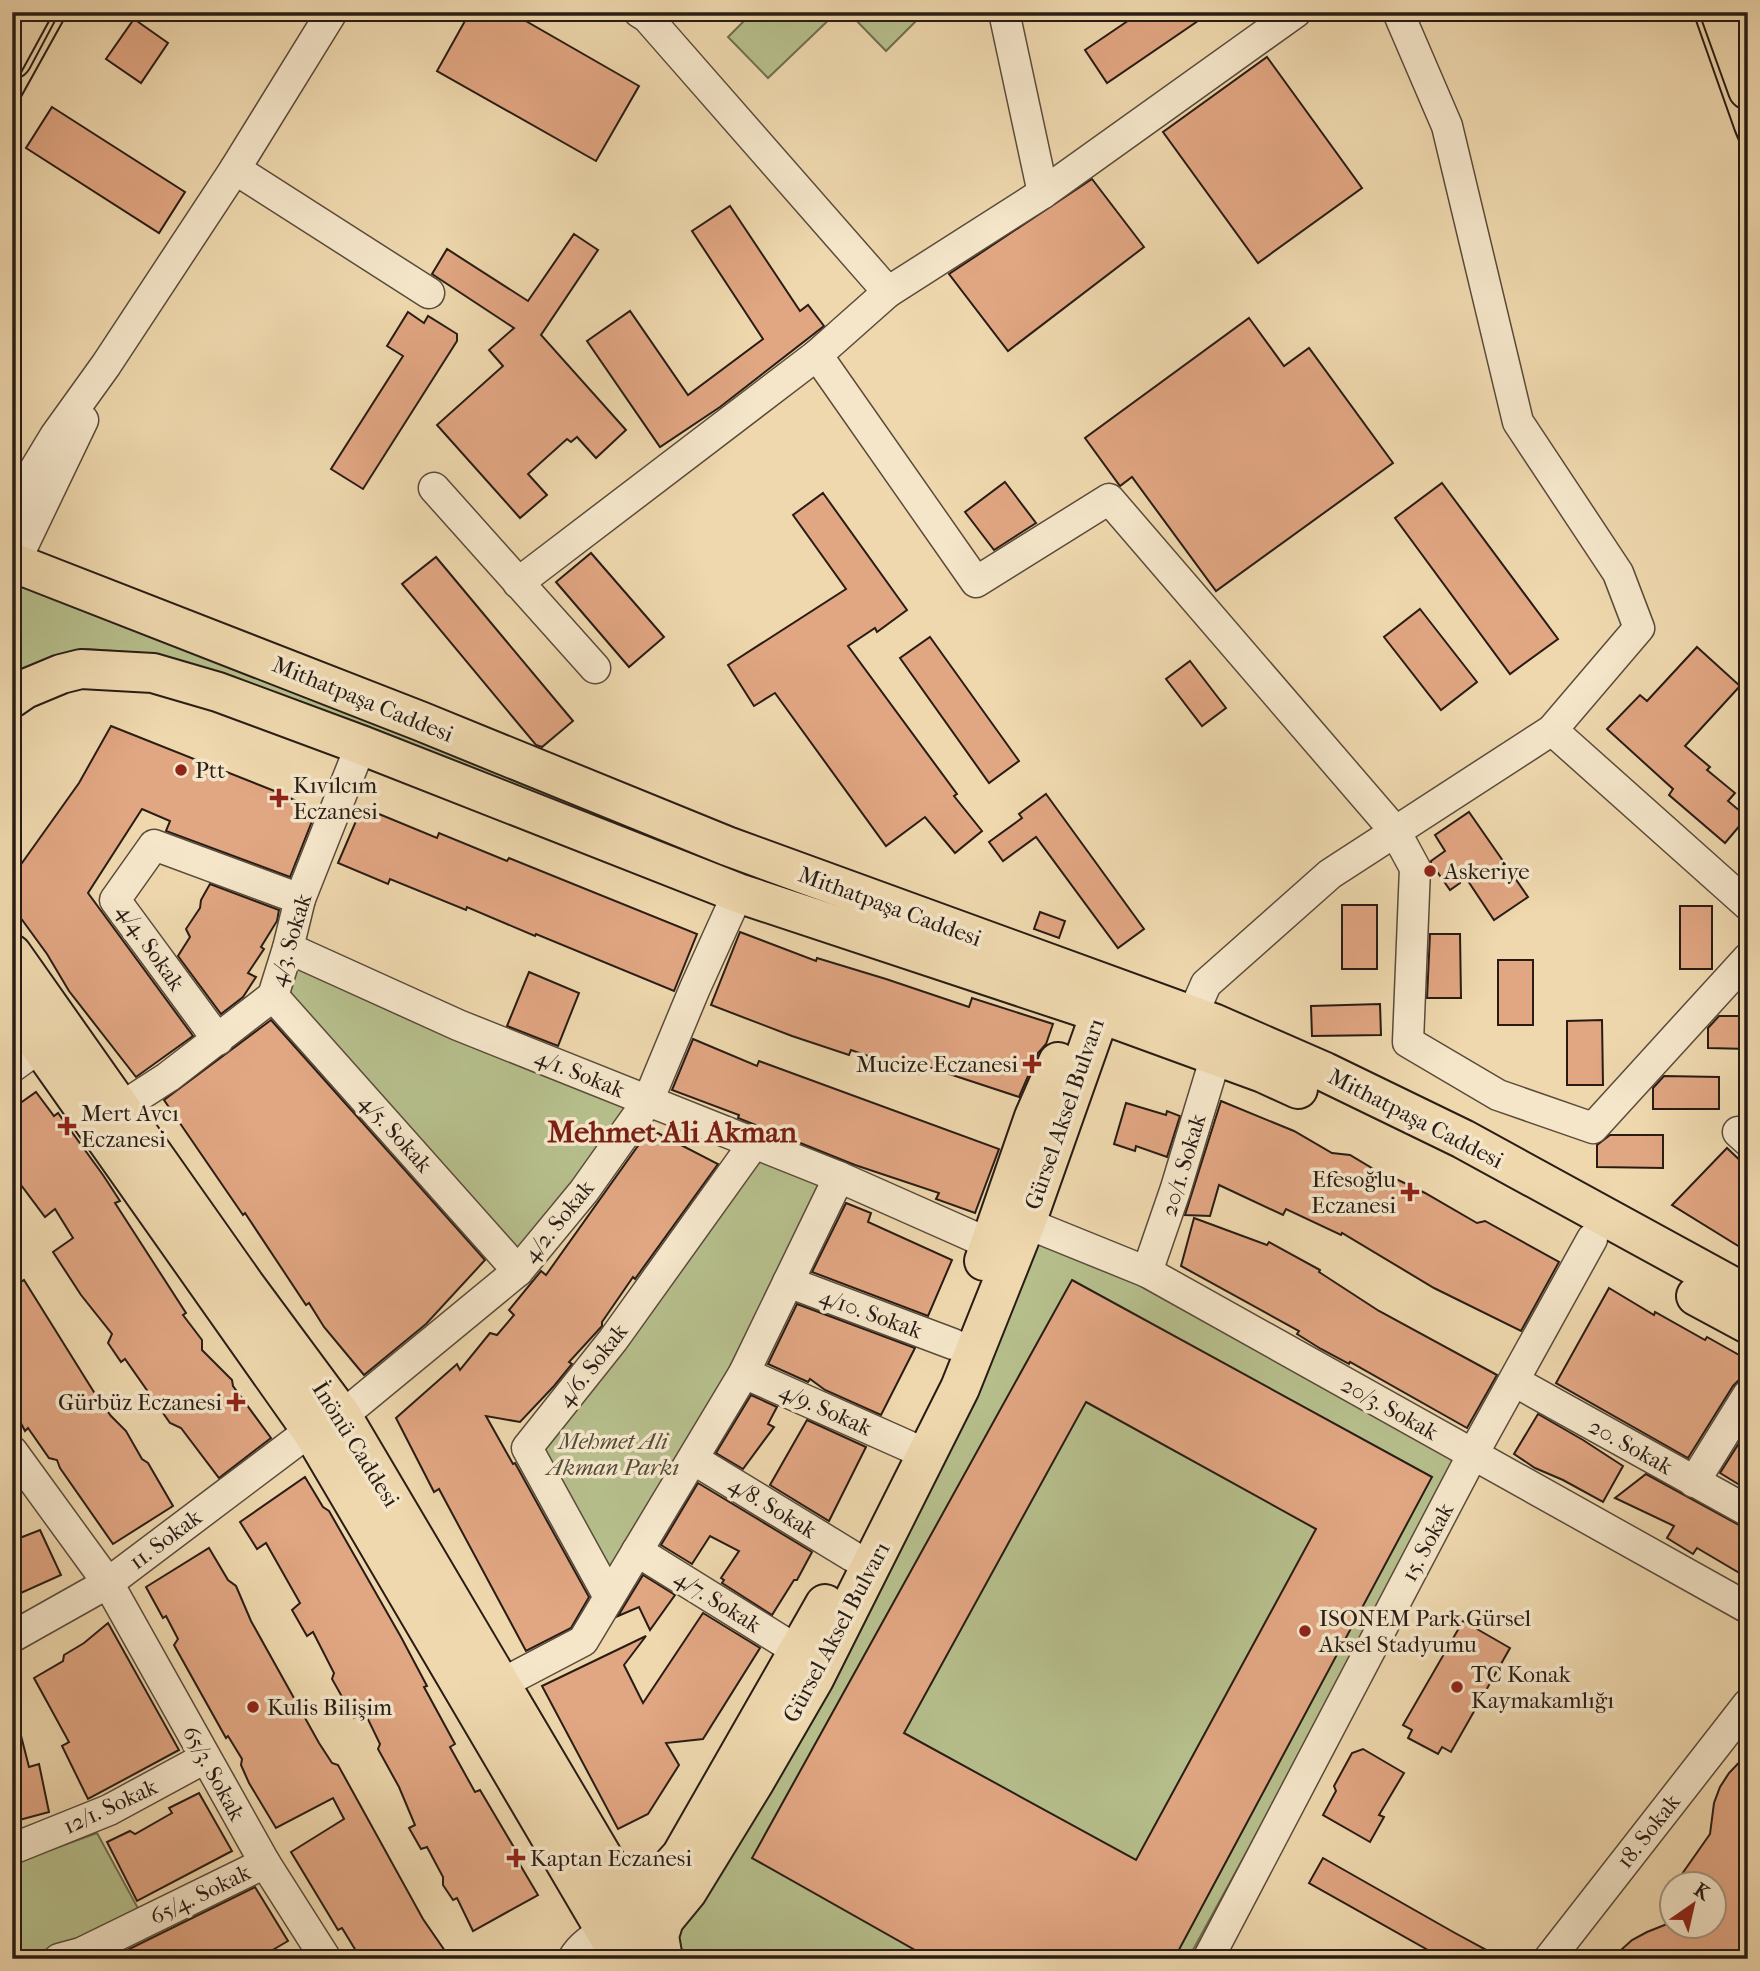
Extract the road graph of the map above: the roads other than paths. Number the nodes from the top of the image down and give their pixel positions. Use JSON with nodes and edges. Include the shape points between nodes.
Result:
{"nodes":[{"id":1,"x":37,"y":12,"type":"edge"},
{"id":2,"x":332,"y":12,"type":"edge"},
{"id":3,"x":639,"y":12,"type":"edge"},
{"id":4,"x":1004,"y":12,"type":"edge"},
{"id":5,"x":1296,"y":12,"type":"edge"},
{"id":6,"x":1398,"y":12,"type":"edge"},
{"id":7,"x":1720,"y":12,"type":"edge"},
{"id":8,"x":12,"y":59,"type":"edge"},
{"id":9,"x":1748,"y":90,"type":"edge"},
{"id":10,"x":234,"y":169,"type":"junction"},
{"id":11,"x":1043,"y":193,"type":"junction"},
{"id":12,"x":888,"y":292,"type":"junction"},
{"id":13,"x":429,"y":293,"type":"dead end"},
{"id":14,"x":817,"y":355,"type":"junction"},
{"id":15,"x":106,"y":365,"type":"junction"},
{"id":16,"x":434,"y":488,"type":"dead end"},
{"id":17,"x":12,"y":507,"type":"edge"},
{"id":18,"x":13,"y":562,"type":"edge"},
{"id":19,"x":518,"y":583,"type":"junction"},
{"id":20,"x":595,"y":668,"type":"dead end"},
{"id":21,"x":12,"y":698,"type":"edge"},
{"id":22,"x":1552,"y":730,"type":"junction"},
{"id":23,"x":361,"y":745,"type":"junction"},
{"id":24,"x":1395,"y":831,"type":"junction"},
{"id":25,"x":738,"y":893,"type":"junction"},
{"id":26,"x":300,"y":899,"type":"junction"},
{"id":27,"x":1748,"y":905,"type":"edge"},
{"id":28,"x":288,"y":948,"type":"junction"},
{"id":29,"x":12,"y":954,"type":"edge"},
{"id":30,"x":1748,"y":958,"type":"edge"},
{"id":31,"x":273,"y":996,"type":"junction"},
{"id":32,"x":1095,"y":1002,"type":"junction"},
{"id":33,"x":12,"y":1006,"type":"edge"},
{"id":34,"x":1179,"y":1027,"type":"junction"},
{"id":35,"x":218,"y":1040,"type":"junction"},
{"id":36,"x":26,"y":1056,"type":"edge"},
{"id":37,"x":1216,"y":1056,"type":"junction"},
{"id":38,"x":648,"y":1101,"type":"junction"},
{"id":39,"x":120,"y":1108,"type":"junction"},
{"id":40,"x":755,"y":1142,"type":"junction"},
{"id":41,"x":839,"y":1177,"type":"junction"},
{"id":42,"x":1026,"y":1223,"type":"junction"},
{"id":43,"x":1592,"y":1239,"type":"junction"},
{"id":44,"x":990,"y":1244,"type":"junction"},
{"id":45,"x":518,"y":1271,"type":"junction"},
{"id":46,"x":1147,"y":1272,"type":"junction"},
{"id":47,"x":788,"y":1282,"type":"junction"},
{"id":48,"x":1748,"y":1295,"type":"edge"},
{"id":49,"x":1748,"y":1324,"type":"edge"},
{"id":50,"x":953,"y":1344,"type":"junction"},
{"id":51,"x":744,"y":1373,"type":"junction"},
{"id":52,"x":1514,"y":1381,"type":"junction"},
{"id":53,"x":1748,"y":1395,"type":"edge"},
{"id":54,"x":326,"y":1423,"type":"junction"},
{"id":55,"x":908,"y":1446,"type":"junction"},
{"id":56,"x":12,"y":1451,"type":"edge"},
{"id":57,"x":1473,"y":1454,"type":"junction"},
{"id":58,"x":693,"y":1459,"type":"junction"},
{"id":59,"x":1694,"y":1482,"type":"junction"},
{"id":60,"x":1748,"y":1511,"type":"edge"},
{"id":61,"x":637,"y":1552,"type":"junction"},
{"id":62,"x":852,"y":1556,"type":"junction"},
{"id":63,"x":108,"y":1583,"type":"junction"},
{"id":64,"x":609,"y":1597,"type":"junction"},
{"id":65,"x":1748,"y":1608,"type":"edge"},
{"id":66,"x":12,"y":1637,"type":"edge"},
{"id":67,"x":798,"y":1651,"type":"junction"},
{"id":68,"x":501,"y":1684,"type":"junction"},
{"id":69,"x":1748,"y":1704,"type":"edge"},
{"id":70,"x":205,"y":1758,"type":"junction"},
{"id":71,"x":12,"y":1849,"type":"edge"},
{"id":72,"x":265,"y":1863,"type":"junction"},
{"id":73,"x":633,"y":1932,"type":"edge"},
{"id":74,"x":74,"y":1957,"type":"edge"},
{"id":75,"x":326,"y":1959,"type":"edge"},
{"id":76,"x":573,"y":1959,"type":"edge"},
{"id":77,"x":1209,"y":1959,"type":"edge"},
{"id":78,"x":1549,"y":1959,"type":"edge"}],
"edges":[{"from":1,"to":8,"type":"main road"},
{"from":2,"to":10,"type":"street"},
{"from":3,"to":12,"type":"street"},
{"from":4,"to":11,"type":"street"},
{"from":5,"to":11,"type":"street"},
{"from":6,"to":22,"type":"street","via":[[1447,126],[1518,422],[1618,573],[1639,628]]},
{"from":7,"to":9,"type":"main road"},
{"from":10,"to":13,"type":"street"},
{"from":10,"to":15,"type":"street"},
{"from":11,"to":12,"type":"street"},
{"from":12,"to":14,"type":"street"},
{"from":14,"to":19,"type":"street"},
{"from":14,"to":24,"type":"street","via":[[976,582],[1109,499]]},
{"from":15,"to":17,"type":"street"},
{"from":15,"to":18,"type":"street","via":[[68,454]]},
{"from":16,"to":19,"type":"street"},
{"from":18,"to":32,"type":"main road","name":"Mithatpaşa Caddesi","via":[[420,721]]},
{"from":19,"to":20,"type":"street"},
{"from":21,"to":23,"type":"main road","name":"Mithatpaşa Caddesi","via":[[81,669],[153,673]]},
{"from":22,"to":24,"type":"street"},
{"from":22,"to":27,"type":"street"},
{"from":23,"to":25,"type":"main road","name":"Mithatpaşa Caddesi"},
{"from":23,"to":26,"type":"street","name":"4/3. Sokak"},
{"from":24,"to":30,"type":"street","via":[[1415,867],[1408,1042],[1498,1095],[1593,1128]]},
{"from":24,"to":34,"type":"street","via":[[1330,874],[1206,984]]},
{"from":25,"to":32,"type":"main road","name":"Mithatpaşa Caddesi"},
{"from":25,"to":38,"type":"street","name":"4/2. Sokak"},
{"from":26,"to":28,"type":"street","name":"4/3. Sokak"},
{"from":26,"to":35,"type":"street","name":"4/4. Sokak","via":[[154,845],[115,900]]},
{"from":28,"to":31,"type":"street","name":"4/3. Sokak"},
{"from":28,"to":38,"type":"street","name":"4/1. Sokak","via":[[458,1025]]},
{"from":29,"to":39,"type":"main road","name":"İnönü Caddesi"},
{"from":31,"to":35,"type":"street","name":"4/3. Sokak"},
{"from":31,"to":45,"type":"street","name":"4/5. Sokak"},
{"from":32,"to":34,"type":"main road","name":"Mithatpaşa Caddesi"},
{"from":32,"to":42,"type":"main road","name":"Gürsel Aksel Bulvarı"},
{"from":32,"to":44,"type":"main road","name":"Gürsel Aksel Bulvarı","via":[[1034,1116]]},
{"from":33,"to":36,"type":"main road","name":"İnönü Caddesi"},
{"from":34,"to":37,"type":"main road","name":"Mithatpaşa Caddesi"},
{"from":34,"to":48,"type":"main road","name":"Mithatpaşa Caddesi","via":[[1325,1072],[1463,1139]]},
{"from":35,"to":39,"type":"street","name":"4/3. Sokak"},
{"from":36,"to":54,"type":"main road","name":"İnönü Caddesi"},
{"from":37,"to":43,"type":"main road","name":"Mithatpaşa Caddesi","via":[[1353,1113]]},
{"from":37,"to":46,"type":"street","name":"20/1. Sokak"},
{"from":38,"to":40,"type":"street","name":"4/1. Sokak"},
{"from":38,"to":45,"type":"street","name":"4/2. Sokak","via":[[584,1191]]},
{"from":39,"to":54,"type":"main road","name":"İnönü Caddesi"},
{"from":40,"to":41,"type":"street","name":"4/1. Sokak"},
{"from":40,"to":64,"type":"street","name":"4/6. Sokak","via":[[613,1340],[527,1448]]},
{"from":41,"to":44,"type":"street","name":"4/1. Sokak"},
{"from":41,"to":47,"type":"street"},
{"from":42,"to":44,"type":"main road"},
{"from":42,"to":46,"type":"street","name":"20/3. Sokak"},
{"from":42,"to":73,"type":"main road","name":"Gürsel Aksel Bulvarı","via":[[960,1388],[814,1679],[687,1892]]},
{"from":43,"to":49,"type":"main road","name":"Mithatpaşa Caddesi"},
{"from":43,"to":52,"type":"street","name":"15. Sokak"},
{"from":44,"to":50,"type":"main road","name":"Gürsel Aksel Bulvarı"},
{"from":45,"to":54,"type":"street","name":"4/2. Sokak"},
{"from":46,"to":57,"type":"street","name":"20/3. Sokak"},
{"from":47,"to":50,"type":"street","name":"4/10. Sokak"},
{"from":47,"to":51,"type":"street"},
{"from":50,"to":55,"type":"main road","name":"Gürsel Aksel Bulvarı"},
{"from":51,"to":55,"type":"street","name":"4/9. Sokak"},
{"from":51,"to":58,"type":"street"},
{"from":52,"to":57,"type":"street","name":"15. Sokak"},
{"from":52,"to":59,"type":"street","name":"20. Sokak"},
{"from":53,"to":59,"type":"street"},
{"from":54,"to":63,"type":"street","name":"11. Sokak"},
{"from":54,"to":68,"type":"main road","name":"İnönü Caddesi"},
{"from":54,"to":73,"type":"main road","name":"İnönü Caddesi"},
{"from":55,"to":62,"type":"main road","name":"Gürsel Aksel Bulvarı"},
{"from":56,"to":63,"type":"street","name":"65/3. Sokak"},
{"from":57,"to":65,"type":"street","name":"20/3. Sokak"},
{"from":57,"to":77,"type":"street","name":"15. Sokak"},
{"from":58,"to":61,"type":"street"},
{"from":58,"to":62,"type":"street","name":"4/8. Sokak"},
{"from":59,"to":60,"type":"street","name":"20. Sokak"},
{"from":61,"to":64,"type":"street"},
{"from":61,"to":67,"type":"street","name":"4/7. Sokak"},
{"from":62,"to":67,"type":"main road","name":"Gürsel Aksel Bulvarı"},
{"from":63,"to":66,"type":"street","name":"11. Sokak"},
{"from":63,"to":70,"type":"street","name":"65/3. Sokak"},
{"from":64,"to":68,"type":"street","via":[[583,1641]]},
{"from":67,"to":73,"type":"main road","name":"Gürsel Aksel Bulvarı"},
{"from":68,"to":73,"type":"main road","name":"İnönü Caddesi","via":[[611,1870],[625,1882],[642,1887]]},
{"from":69,"to":78,"type":"street","name":"18. Sokak"},
{"from":70,"to":71,"type":"street","name":"12/1. Sokak","via":[[110,1810]]},
{"from":70,"to":72,"type":"street","name":"65/3. Sokak"},
{"from":72,"to":74,"type":"street","name":"65/4. Sokak"},
{"from":72,"to":75,"type":"street","name":"65/3. Sokak"},
{"from":73,"to":76,"type":"street","via":[[586,1943]]}]}
